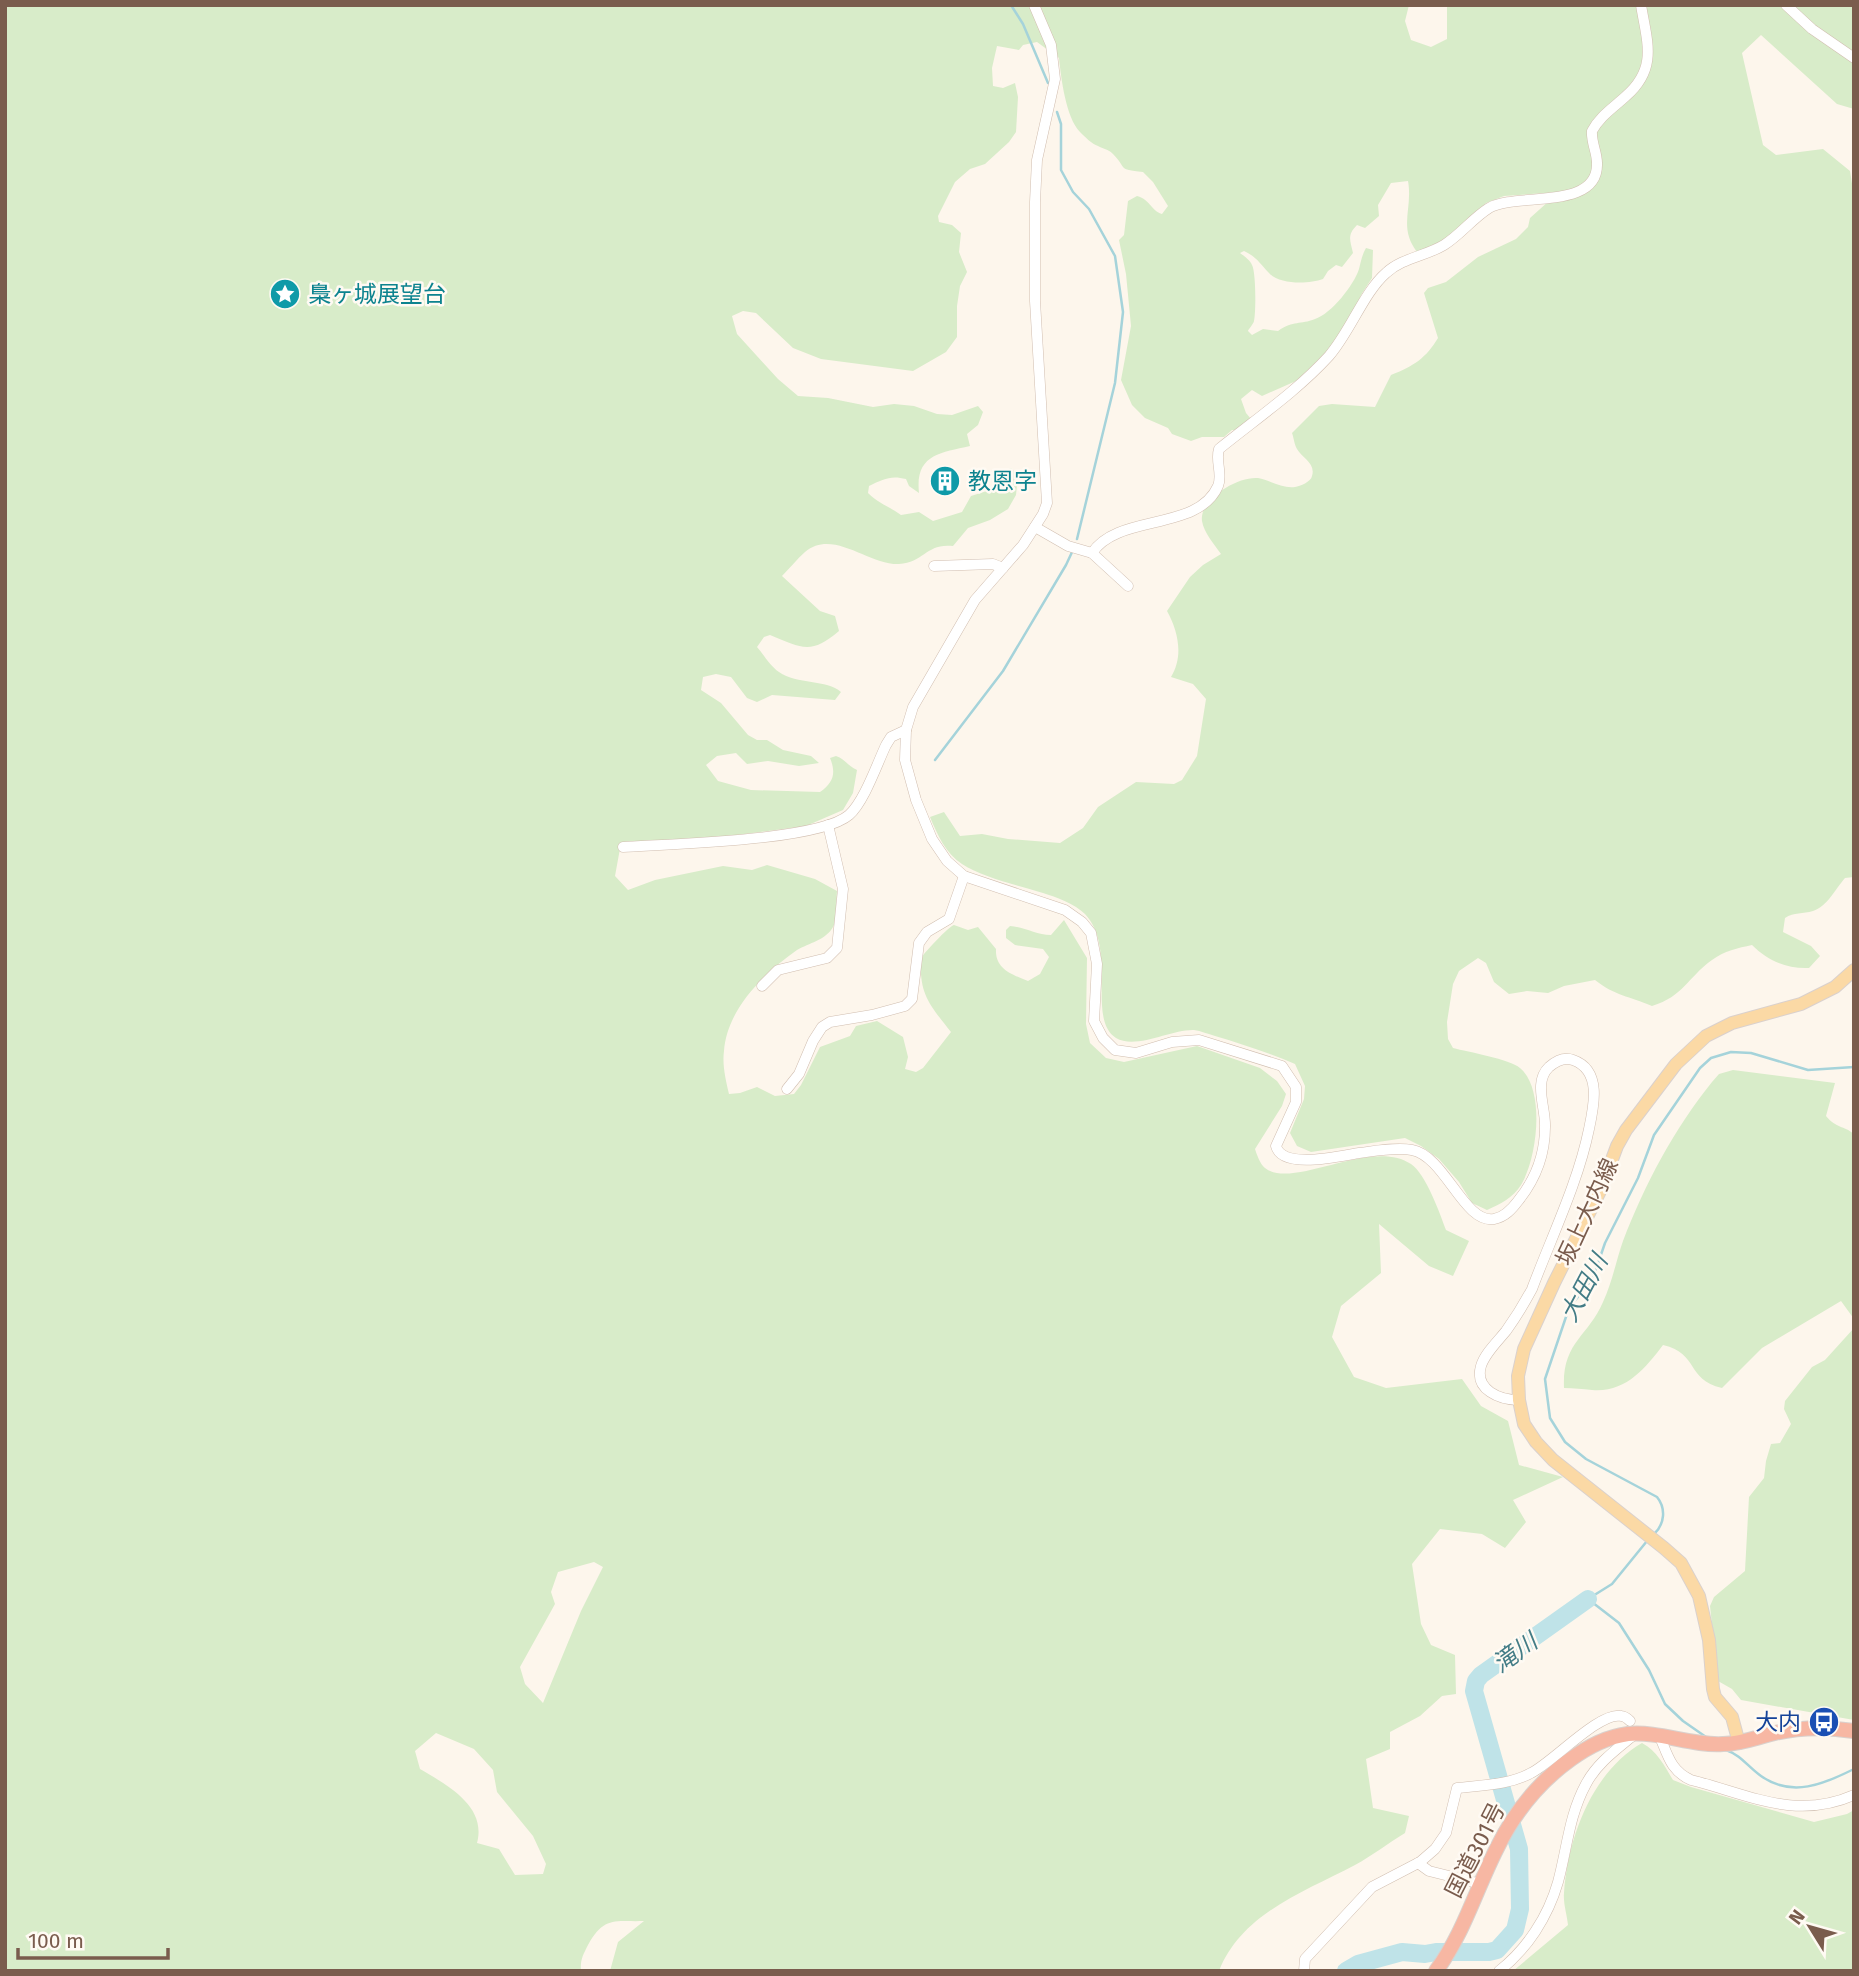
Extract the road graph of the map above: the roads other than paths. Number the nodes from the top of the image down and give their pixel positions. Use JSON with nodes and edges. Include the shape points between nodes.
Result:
{"nodes":[{"id":1,"x":1034,"y":5,"type":"edge"},
{"id":2,"x":1641,"y":5,"type":"edge"},
{"id":3,"x":1786,"y":5,"type":"edge"},
{"id":4,"x":1854,"y":58,"type":"edge"},
{"id":5,"x":1035,"y":527,"type":"junction"},
{"id":6,"x":1092,"y":553,"type":"junction"},
{"id":7,"x":934,"y":566,"type":"dead end"},
{"id":8,"x":1003,"y":568,"type":"junction"},
{"id":9,"x":1128,"y":586,"type":"dead end"},
{"id":10,"x":905,"y":730,"type":"junction"},
{"id":11,"x":828,"y":825,"type":"junction"},
{"id":12,"x":623,"y":847,"type":"dead end"},
{"id":13,"x":964,"y":876,"type":"junction"},
{"id":14,"x":1854,"y":970,"type":"edge"},
{"id":15,"x":762,"y":986,"type":"dead end"},
{"id":16,"x":787,"y":1089,"type":"dead end"},
{"id":17,"x":1519,"y":1400,"type":"junction"},
{"id":18,"x":1632,"y":1728,"type":"junction"},
{"id":19,"x":1854,"y":1731,"type":"edge"},
{"id":20,"x":1660,"y":1737,"type":"junction"},
{"id":21,"x":1732,"y":1743,"type":"junction"},
{"id":22,"x":1854,"y":1795,"type":"edge"},
{"id":23,"x":1418,"y":1863,"type":"junction"},
{"id":24,"x":1482,"y":1884,"type":"junction"},
{"id":25,"x":1439,"y":1967,"type":"edge"},
{"id":26,"x":1304,"y":1971,"type":"edge"},
{"id":27,"x":1499,"y":1971,"type":"edge"}],
"edges":[{"from":1,"to":5,"type":"street","via":[[1051,45],[1055,79],[1037,160],[1035,202],[1037,350],[1047,503]]},
{"from":2,"to":6,"type":"street","via":[[1649,62],[1634,89],[1603,115],[1592,131],[1598,163],[1589,185],[1569,195],[1492,206],[1443,246],[1386,272],[1320,365],[1219,449],[1220,479],[1206,501],[1167,520],[1132,526],[1097,545]]},
{"from":3,"to":4,"type":"street"},
{"from":5,"to":6,"type":"street","via":[[1068,546]]},
{"from":5,"to":8,"type":"street"},
{"from":6,"to":9,"type":"street"},
{"from":7,"to":8,"type":"street","via":[[993,564]]},
{"from":8,"to":10,"type":"street","via":[[967,612],[913,707]]},
{"from":10,"to":11,"type":"street","via":[[886,745],[858,804],[848,816]]},
{"from":10,"to":13,"type":"street","via":[[905,760],[920,810],[932,839]]},
{"from":11,"to":12,"type":"street","via":[[761,838]]},
{"from":11,"to":15,"type":"street","via":[[843,889],[837,948],[827,958],[778,970]]},
{"from":13,"to":16,"type":"street","via":[[949,919],[927,932],[919,943],[909,1003],[822,1027]]},
{"from":13,"to":17,"type":"street","via":[[1065,910],[1082,922],[1091,933],[1097,964],[1094,1021],[1115,1050],[1136,1054],[1172,1042],[1199,1040],[1282,1066],[1296,1087],[1296,1102],[1276,1146],[1282,1155],[1302,1161],[1413,1150],[1431,1159],[1476,1215],[1486,1219],[1505,1216],[1512,1209],[1541,1161],[1545,1071],[1555,1061],[1570,1058],[1585,1066],[1592,1075],[1593,1108],[1586,1144],[1532,1289],[1481,1367],[1487,1391],[1506,1400]]},
{"from":14,"to":17,"type":"main road","name":"坂上大内線","via":[[1835,987],[1801,1004],[1732,1023],[1706,1036],[1676,1064],[1617,1146],[1524,1349]]},
{"from":17,"to":21,"type":"main road","name":"坂上大内線","via":[[1524,1424],[1543,1450],[1681,1563],[1699,1596],[1713,1689],[1732,1717]]},
{"from":18,"to":20,"type":"highway","name":"国道301号"},
{"from":18,"to":23,"type":"street","via":[[1624,1716],[1604,1719],[1533,1773],[1457,1788],[1446,1833]]},
{"from":18,"to":24,"type":"highway","name":"国道301号","via":[[1600,1741],[1540,1784],[1496,1849]]},
{"from":18,"to":27,"type":"street","via":[[1587,1782],[1572,1817],[1550,1905],[1531,1939]]},
{"from":19,"to":21,"type":"highway","name":"国道301号","via":[[1791,1730]]},
{"from":20,"to":21,"type":"highway","name":"国道301号"},
{"from":20,"to":22,"type":"street","via":[[1672,1766],[1690,1780],[1768,1803],[1805,1807]]},
{"from":23,"to":24,"type":"street","via":[[1429,1871]]},
{"from":23,"to":26,"type":"street","via":[[1372,1887],[1305,1959]]},
{"from":24,"to":25,"type":"highway","name":"国道301号"}]}
